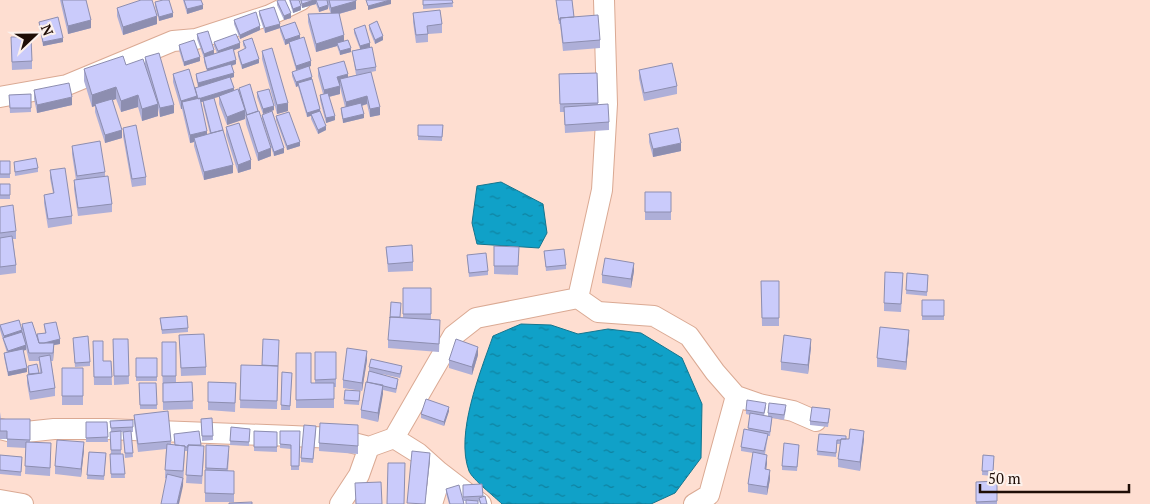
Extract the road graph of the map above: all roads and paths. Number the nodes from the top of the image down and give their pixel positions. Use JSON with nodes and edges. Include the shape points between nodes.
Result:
{"nodes":[{"id":1,"x":301,"y":0,"type":"edge"},
{"id":2,"x":604,"y":0,"type":"edge"},
{"id":3,"x":0,"y":97,"type":"edge"},
{"id":4,"x":578,"y":298,"type":"junction"},
{"id":5,"x":736,"y":396,"type":"junction"},
{"id":6,"x":816,"y":421,"type":"edge"},
{"id":7,"x":0,"y":429,"type":"edge"},
{"id":8,"x":394,"y":438,"type":"junction"},
{"id":9,"x":368,"y":447,"type":"junction"},
{"id":10,"x":438,"y":471,"type":"junction"},
{"id":11,"x":0,"y":500,"type":"edge"},
{"id":12,"x":23,"y":504,"type":"edge"},
{"id":13,"x":340,"y":504,"type":"edge"},
{"id":14,"x":432,"y":504,"type":"edge"},
{"id":15,"x":481,"y":504,"type":"edge"},
{"id":16,"x":694,"y":504,"type":"edge"}],
"edges":[{"from":1,"to":3,"type":"street","via":[[270,15],[196,39],[174,41],[67,85]]},
{"from":2,"to":4,"type":"street","via":[[607,104],[602,190]]},
{"from":4,"to":5,"type":"street","via":[[598,312],[654,316],[689,336]]},
{"from":4,"to":8,"type":"street","via":[[476,318],[453,336]]},
{"from":5,"to":6,"type":"street"},
{"from":5,"to":16,"type":"street","via":[[710,495]]},
{"from":7,"to":9,"type":"street","via":[[16,433],[106,429],[334,438]]},
{"from":8,"to":9,"type":"street"},
{"from":8,"to":10,"type":"street"},
{"from":9,"to":13,"type":"street","via":[[358,475]]},
{"from":10,"to":14,"type":"street"},
{"from":10,"to":15,"type":"street"},
{"from":11,"to":12,"type":"street"}]}
